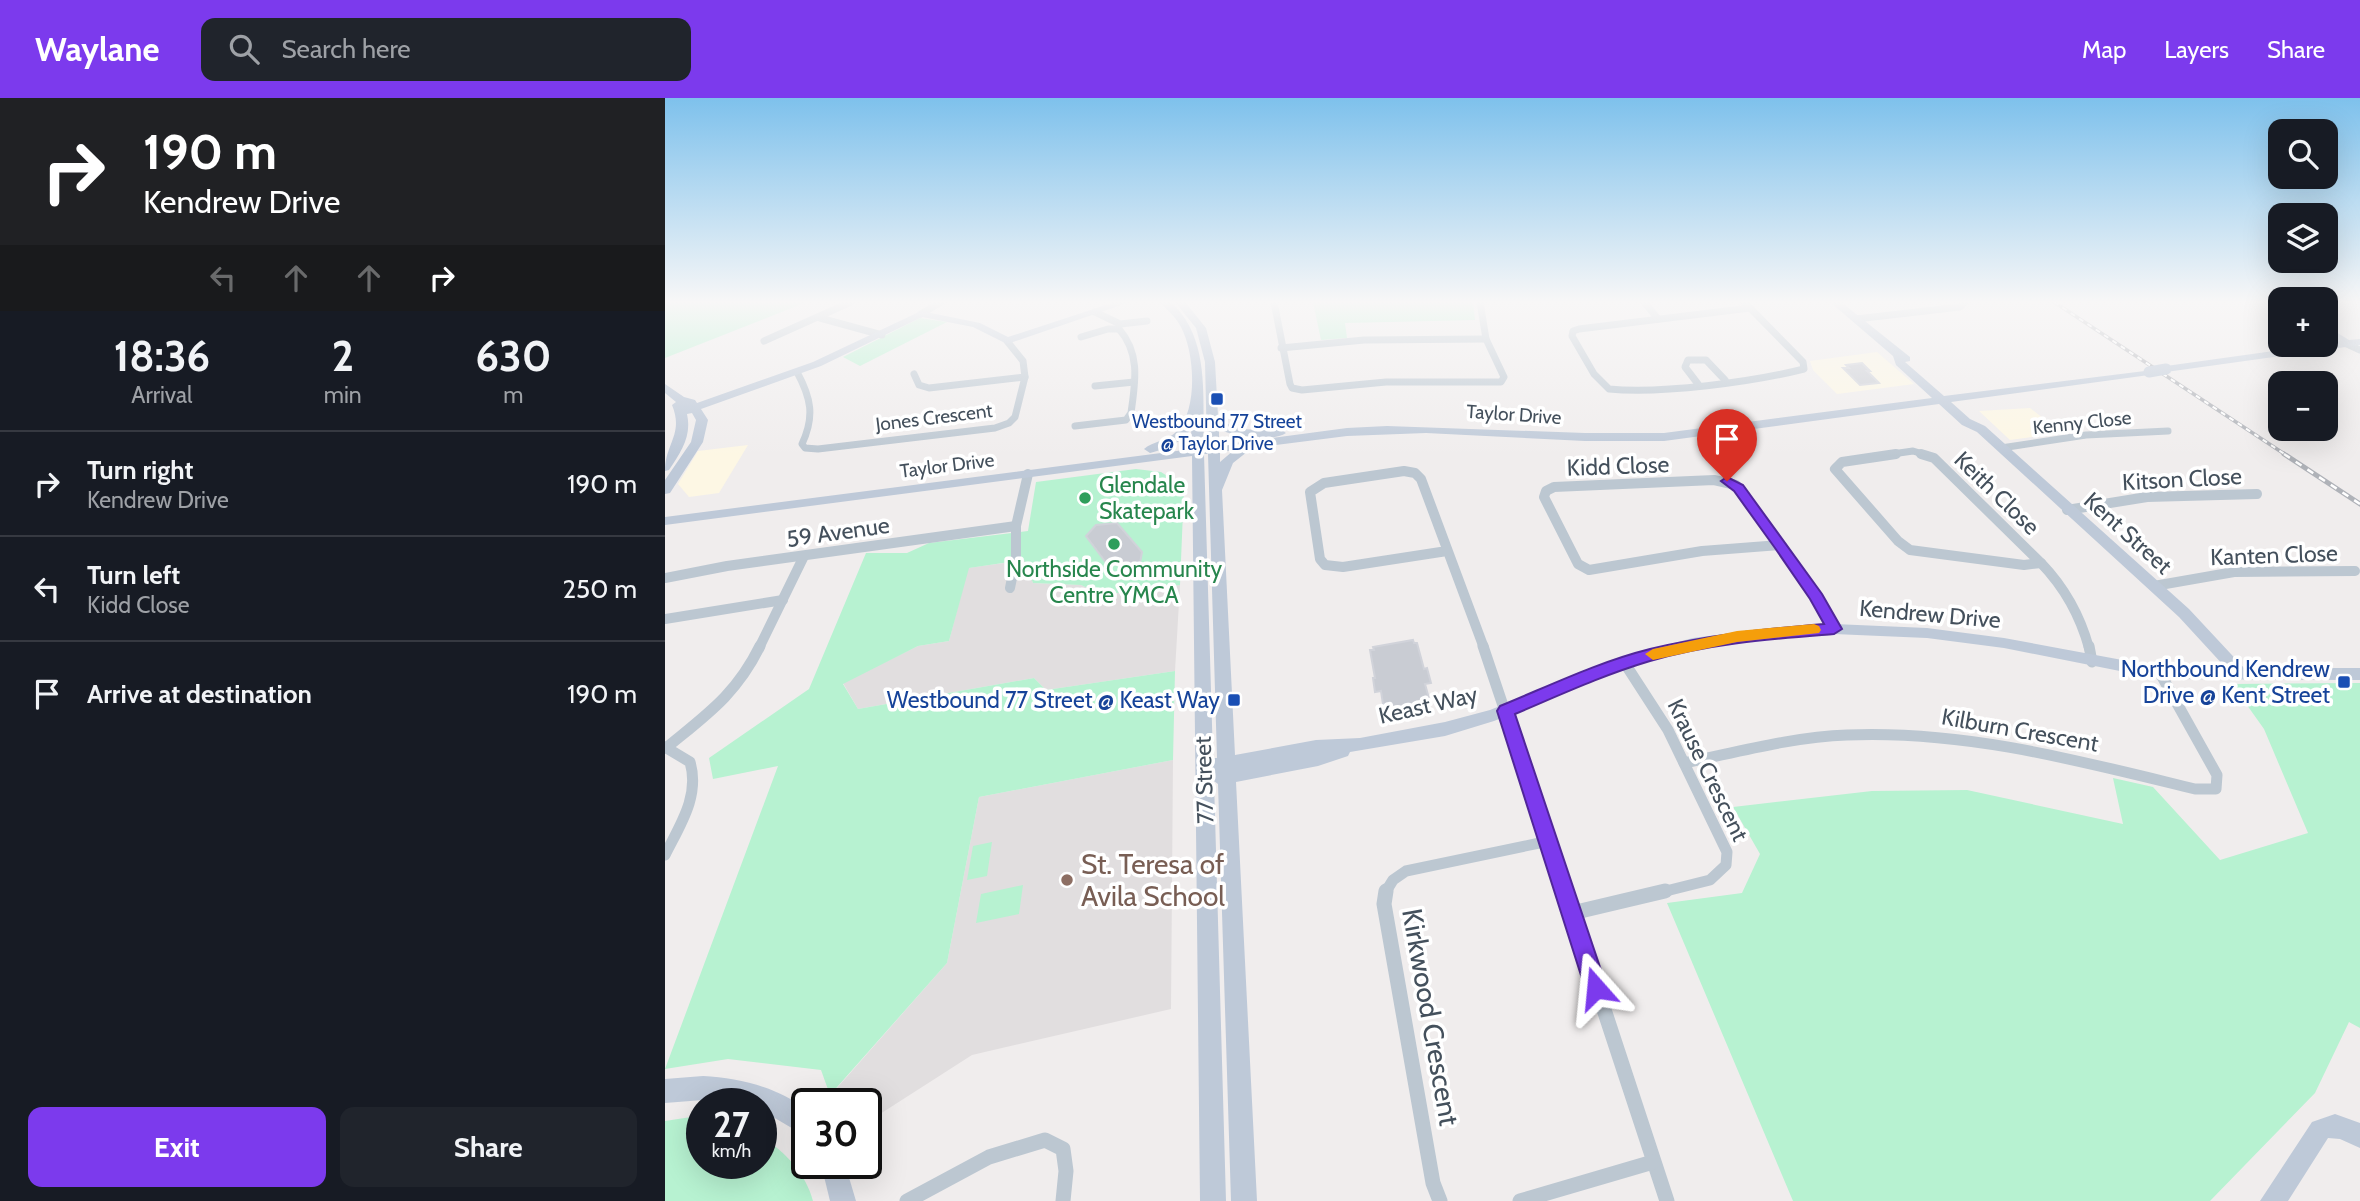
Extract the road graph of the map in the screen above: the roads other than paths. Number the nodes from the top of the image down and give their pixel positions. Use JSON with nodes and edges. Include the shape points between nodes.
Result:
{"nodes":[{"id":1,"x":840,"y":353,"type":"edge"},
{"id":2,"x":1017,"y":353,"type":"edge"},
{"id":3,"x":1133,"y":353,"type":"edge"},
{"id":4,"x":1195,"y":353,"type":"edge"},
{"id":5,"x":1208,"y":353,"type":"edge"},
{"id":6,"x":1283,"y":353,"type":"edge"},
{"id":7,"x":1493,"y":353,"type":"edge"},
{"id":8,"x":1583,"y":353,"type":"edge"},
{"id":9,"x":1793,"y":353,"type":"edge"},
{"id":10,"x":1896,"y":353,"type":"edge"},
{"id":11,"x":2230,"y":353,"type":"edge"},
{"id":12,"x":2248,"y":353,"type":"edge"},
{"id":13,"x":2148,"y":366,"type":"junction"},
{"id":14,"x":797,"y":372,"type":"junction"},
{"id":15,"x":915,"y":374,"type":"dead end"},
{"id":16,"x":1025,"y":377,"type":"junction"},
{"id":17,"x":1725,"y":380,"type":"junction"},
{"id":18,"x":1134,"y":382,"type":"junction"},
{"id":19,"x":1698,"y":384,"type":"junction"},
{"id":20,"x":1095,"y":386,"type":"dead end"},
{"id":21,"x":667,"y":390,"type":"edge"},
{"id":22,"x":1944,"y":396,"type":"junction"},
{"id":23,"x":1197,"y":400,"type":"junction"},
{"id":24,"x":681,"y":406,"type":"junction"},
{"id":25,"x":696,"y":408,"type":"junction"},
{"id":26,"x":1212,"y":416,"type":"junction"},
{"id":27,"x":1076,"y":426,"type":"dead end"},
{"id":28,"x":2168,"y":431,"type":"dead end"},
{"id":29,"x":1286,"y":433,"type":"junction"},
{"id":30,"x":1266,"y":443,"type":"junction"},
{"id":31,"x":1213,"y":446,"type":"junction"},
{"id":32,"x":1199,"y":447,"type":"junction"},
{"id":33,"x":2001,"y":448,"type":"junction"},
{"id":34,"x":1147,"y":450,"type":"junction"},
{"id":35,"x":1113,"y":462,"type":"junction"},
{"id":36,"x":665,"y":467,"type":"edge"},
{"id":37,"x":1028,"y":474,"type":"junction"},
{"id":38,"x":665,"y":490,"type":"edge"},
{"id":39,"x":1207,"y":491,"type":"junction"},
{"id":40,"x":2257,"y":494,"type":"dead end"},
{"id":41,"x":2067,"y":510,"type":"junction"},
{"id":42,"x":665,"y":512,"type":"edge"},
{"id":43,"x":665,"y":521,"type":"edge"},
{"id":44,"x":1016,"y":526,"type":"junction"},
{"id":45,"x":1780,"y":545,"type":"junction"},
{"id":46,"x":1447,"y":551,"type":"junction"},
{"id":47,"x":804,"y":556,"type":"junction"},
{"id":48,"x":2041,"y":563,"type":"junction"},
{"id":49,"x":2355,"y":571,"type":"dead end"},
{"id":50,"x":665,"y":578,"type":"edge"},
{"id":51,"x":2154,"y":586,"type":"junction"},
{"id":52,"x":1010,"y":588,"type":"dead end"},
{"id":53,"x":783,"y":600,"type":"junction"},
{"id":54,"x":665,"y":619,"type":"edge"},
{"id":55,"x":1834,"y":629,"type":"junction"},
{"id":56,"x":2092,"y":662,"type":"junction"},
{"id":57,"x":1624,"y":663,"type":"junction"},
{"id":58,"x":2160,"y":673,"type":"junction"},
{"id":59,"x":2360,"y":674,"type":"edge"},
{"id":60,"x":2241,"y":675,"type":"junction"},
{"id":61,"x":1506,"y":711,"type":"junction"},
{"id":62,"x":666,"y":748,"type":"edge"},
{"id":63,"x":1684,"y":762,"type":"junction"},
{"id":64,"x":1228,"y":770,"type":"junction"},
{"id":65,"x":1204,"y":774,"type":"junction"},
{"id":66,"x":1549,"y":841,"type":"junction"},
{"id":67,"x":665,"y":855,"type":"edge"},
{"id":68,"x":1572,"y":913,"type":"junction"},
{"id":69,"x":665,"y":1091,"type":"edge"},
{"id":70,"x":791,"y":1114,"type":"edge"},
{"id":71,"x":2360,"y":1136,"type":"edge"},
{"id":72,"x":1653,"y":1163,"type":"junction"},
{"id":73,"x":839,"y":1179,"type":"edge"},
{"id":74,"x":843,"y":1201,"type":"edge"},
{"id":75,"x":907,"y":1201,"type":"edge"},
{"id":76,"x":1063,"y":1201,"type":"edge"},
{"id":77,"x":1213,"y":1201,"type":"edge"},
{"id":78,"x":1244,"y":1201,"type":"edge"},
{"id":79,"x":1440,"y":1201,"type":"edge"},
{"id":80,"x":1520,"y":1201,"type":"edge"},
{"id":81,"x":1667,"y":1201,"type":"edge"},
{"id":82,"x":2273,"y":1201,"type":"edge"}],
"edges":[{"from":1,"to":14,"type":"main road"},
{"from":2,"to":16,"type":"street"},
{"from":3,"to":18,"type":"street"},
{"from":4,"to":23,"type":"main road","name":"77 Street"},
{"from":5,"to":26,"type":"main road","name":"77 Street"},
{"from":6,"to":7,"type":"street","via":[[1290,384],[1298,390],[1386,382],[1497,383],[1504,377]]},
{"from":8,"to":19,"type":"street","via":[[1609,389]]},
{"from":9,"to":17,"type":"street","via":[[1805,367],[1796,372]]},
{"from":10,"to":22,"type":"main road","name":"Kent Street","via":[[1900,363]]},
{"from":11,"to":13,"type":"main road","name":"Taylor Drive"},
{"from":12,"to":13,"type":"main road","name":"Taylor Drive","bridge":true,"via":[[2167,369]]},
{"from":13,"to":22,"type":"main road","name":"Taylor Drive"},
{"from":14,"to":16,"type":"street","name":"Jones Crescent","via":[[813,408],[802,446],[813,449],[1005,425],[1015,417]]},
{"from":14,"to":25,"type":"main road"},
{"from":15,"to":16,"type":"street","via":[[919,385],[927,388]]},
{"from":17,"to":19,"type":"street"},
{"from":17,"to":19,"type":"street","via":[[1706,360],[1688,360],[1685,366]]},
{"from":18,"to":20,"type":"street"},
{"from":18,"to":27,"type":"street","via":[[1131,414],[1125,420]]},
{"from":21,"to":24,"type":"main road"},
{"from":22,"to":29,"type":"main road","name":"Taylor Drive","via":[[1669,428],[1594,430],[1425,421]]},
{"from":22,"to":30,"type":"main road","name":"Taylor Drive","via":[[1655,438],[1406,429]]},
{"from":22,"to":33,"type":"main road","name":"Kent Street","via":[[1966,422]]},
{"from":23,"to":32,"type":"main road","name":"77 Street"},
{"from":23,"to":34,"type":"main road","via":[[1180,438]]},
{"from":24,"to":25,"type":"main road","via":[[691,402]]},
{"from":24,"to":36,"type":"main road","via":[[684,432]]},
{"from":25,"to":38,"type":"main road","via":[[702,420],[697,442]]},
{"from":26,"to":29,"type":"main road","via":[[1230,431]]},
{"from":26,"to":31,"type":"main road","name":"77 Street"},
{"from":28,"to":33,"type":"street","name":"Kenny Close","via":[[2086,435]]},
{"from":29,"to":31,"type":"main road","name":"Taylor Drive"},
{"from":30,"to":31,"type":"main road","name":"Taylor Drive"},
{"from":30,"to":39,"type":"main road","via":[[1233,455]]},
{"from":31,"to":32,"type":"main road","name":"Taylor Drive"},
{"from":31,"to":39,"type":"main road","name":"77 Street"},
{"from":32,"to":34,"type":"main road","name":"Taylor Drive"},
{"from":32,"to":35,"type":"main road","name":"Taylor Drive"},
{"from":32,"to":39,"type":"main road","name":"77 Street"},
{"from":33,"to":41,"type":"main road","name":"Kent Street"},
{"from":34,"to":42,"type":"main road","name":"Taylor Drive"},
{"from":35,"to":37,"type":"main road","name":"Taylor Drive"},
{"from":35,"to":39,"type":"main road","via":[[1183,463],[1192,468]]},
{"from":37,"to":43,"type":"main road","name":"Taylor Drive"},
{"from":37,"to":44,"type":"street"},
{"from":39,"to":64,"type":"main road","name":"77 Street"},
{"from":39,"to":65,"type":"main road","name":"77 Street"},
{"from":40,"to":41,"type":"street","name":"Kitson Close","via":[[2147,497]]},
{"from":41,"to":51,"type":"main road","name":"Kent Street"},
{"from":44,"to":47,"type":"street","name":"59 Avenue"},
{"from":44,"to":52,"type":"street"},
{"from":45,"to":45,"type":"street","name":"Kidd Close","via":[[1702,551],[1589,570],[1578,564],[1544,497],[1554,487],[1727,481],[1738,488]]},
{"from":45,"to":55,"type":"street","name":"Kidd Close"},
{"from":46,"to":46,"type":"street","via":[[1415,473],[1324,483],[1310,492],[1320,559],[1325,565],[1343,567]]},
{"from":46,"to":61,"type":"street"},
{"from":47,"to":50,"type":"street","name":"59 Avenue"},
{"from":47,"to":53,"type":"street"},
{"from":48,"to":48,"type":"street","name":"Keith Close","via":[[2024,565],[1906,548],[1837,473],[1836,466],[1913,452],[1930,455]]},
{"from":48,"to":56,"type":"street","name":"Keith Close","via":[[2078,610]]},
{"from":49,"to":51,"type":"street","name":"Kanten Close","via":[[2234,572]]},
{"from":51,"to":60,"type":"main road","name":"Kent Street","via":[[2205,633]]},
{"from":53,"to":54,"type":"street"},
{"from":53,"to":62,"type":"street","via":[[742,680]]},
{"from":55,"to":56,"type":"main road","name":"Kendrew Drive","via":[[1955,636]]},
{"from":55,"to":57,"type":"main road","name":"Kendrew Drive","via":[[1737,636]]},
{"from":56,"to":58,"type":"main road","name":"Kendrew Drive"},
{"from":57,"to":61,"type":"main road","name":"Kendrew Drive"},
{"from":57,"to":63,"type":"street","name":"Krause Crescent"},
{"from":58,"to":60,"type":"main road","name":"Kendrew Drive"},
{"from":58,"to":63,"type":"street","name":"Kilburn Crescent","via":[[2217,775],[2216,789],[2195,789],[2019,747],[1934,735],[1812,738]]},
{"from":59,"to":60,"type":"main road","name":"Kendrew Drive"},
{"from":61,"to":64,"type":"main road","name":"Keast Way","via":[[1445,729],[1360,745],[1318,760]]},
{"from":61,"to":66,"type":"street"},
{"from":62,"to":67,"type":"street","via":[[690,761],[695,782]]},
{"from":63,"to":68,"type":"street","name":"Krause Crescent","via":[[1727,852],[1725,869],[1710,880]]},
{"from":64,"to":65,"type":"main road","name":"Keast Way"},
{"from":64,"to":78,"type":"main road","name":"77 Street"},
{"from":65,"to":77,"type":"main road","name":"77 Street"},
{"from":66,"to":68,"type":"street"},
{"from":66,"to":79,"type":"street","name":"Kirkwood Crescent","via":[[1406,871],[1393,878],[1385,891],[1433,1183]]},
{"from":68,"to":72,"type":"street"},
{"from":69,"to":70,"type":"main road","via":[[701,1087],[745,1092]]},
{"from":71,"to":82,"type":"main road","via":[[2325,1126]]},
{"from":72,"to":80,"type":"street"},
{"from":72,"to":81,"type":"street"},
{"from":73,"to":74,"type":"main road"},
{"from":75,"to":76,"type":"street","via":[[989,1157],[1045,1140],[1063,1149],[1066,1159]]}]}
